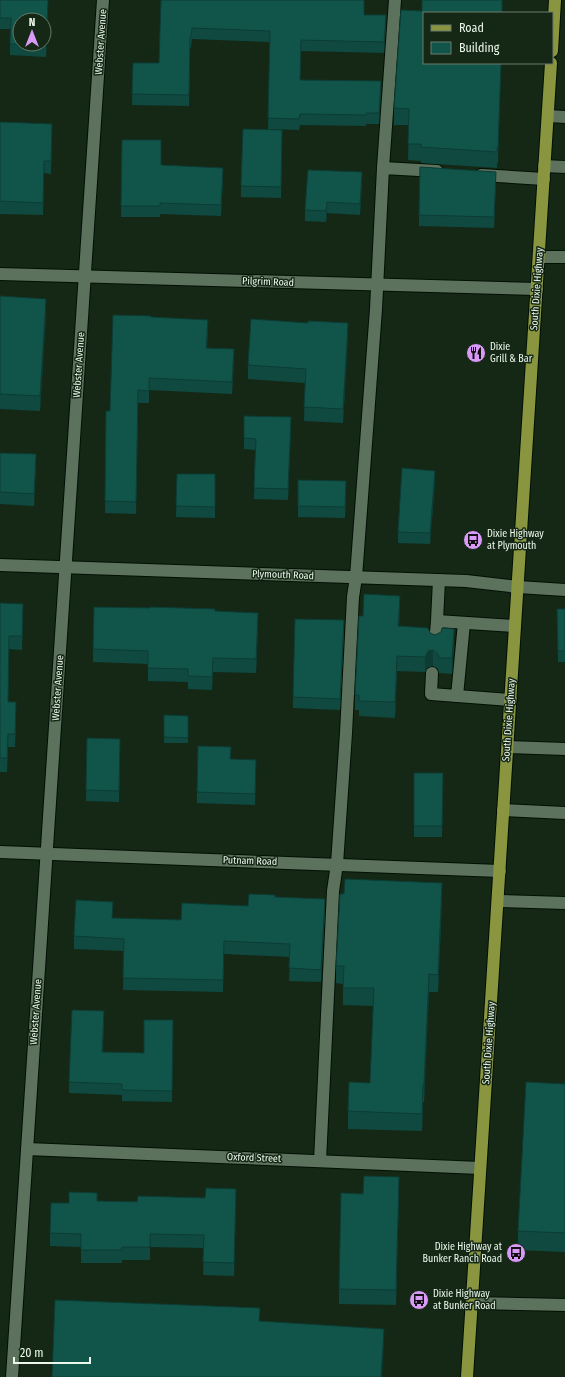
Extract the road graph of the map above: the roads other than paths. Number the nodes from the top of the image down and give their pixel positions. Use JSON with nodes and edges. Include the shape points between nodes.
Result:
{"nodes":[{"id":1,"x":103,"y":0,"type":"edge"},
{"id":2,"x":394,"y":0,"type":"edge"},
{"id":3,"x":555,"y":0,"type":"edge"},
{"id":4,"x":553,"y":35,"type":"edge"},
{"id":5,"x":551,"y":64,"type":"edge"},
{"id":6,"x":548,"y":116,"type":"junction"},
{"id":7,"x":565,"y":117,"type":"edge"},
{"id":8,"x":544,"y":166,"type":"junction"},
{"id":9,"x":565,"y":167,"type":"edge"},
{"id":10,"x":383,"y":168,"type":"junction"},
{"id":11,"x":451,"y":172,"type":"edge"},
{"id":12,"x":466,"y":174,"type":"edge"},
{"id":13,"x":544,"y":179,"type":"junction"},
{"id":14,"x":539,"y":256,"type":"junction"},
{"id":15,"x":565,"y":257,"type":"edge"},
{"id":16,"x":0,"y":274,"type":"edge"},
{"id":17,"x":85,"y":277,"type":"junction"},
{"id":18,"x":377,"y":285,"type":"junction"},
{"id":19,"x":537,"y":289,"type":"junction"},
{"id":20,"x":0,"y":565,"type":"edge"},
{"id":21,"x":66,"y":568,"type":"junction"},
{"id":22,"x":356,"y":577,"type":"junction"},
{"id":23,"x":440,"y":580,"type":"junction"},
{"id":24,"x":518,"y":587,"type":"junction"},
{"id":25,"x":565,"y":590,"type":"edge"},
{"id":26,"x":437,"y":621,"type":"junction"},
{"id":27,"x":464,"y":623,"type":"junction"},
{"id":28,"x":515,"y":626,"type":"junction"},
{"id":29,"x":435,"y":643,"type":"edge"},
{"id":30,"x":432,"y":673,"type":"dead end"},
{"id":31,"x":457,"y":696,"type":"junction"},
{"id":32,"x":511,"y":700,"type":"junction"},
{"id":33,"x":508,"y":747,"type":"junction"},
{"id":34,"x":565,"y":749,"type":"edge"},
{"id":35,"x":504,"y":810,"type":"junction"},
{"id":36,"x":565,"y":813,"type":"edge"},
{"id":37,"x":0,"y":852,"type":"edge"},
{"id":38,"x":46,"y":854,"type":"junction"},
{"id":39,"x":337,"y":864,"type":"junction"},
{"id":40,"x":500,"y":871,"type":"junction"},
{"id":41,"x":498,"y":901,"type":"junction"},
{"id":42,"x":565,"y":903,"type":"edge"},
{"id":43,"x":27,"y":1149,"type":"junction"},
{"id":44,"x":320,"y":1161,"type":"junction"},
{"id":45,"x":480,"y":1168,"type":"junction"},
{"id":46,"x":472,"y":1303,"type":"junction"},
{"id":47,"x":565,"y":1305,"type":"edge"},
{"id":48,"x":12,"y":1377,"type":"edge"},
{"id":49,"x":467,"y":1377,"type":"edge"}],
"edges":[{"from":1,"to":17,"type":"street","name":"Webster Avenue"},
{"from":2,"to":10,"type":"street"},
{"from":3,"to":4,"type":"main road"},
{"from":5,"to":6,"type":"main road","name":"South Dixie Highway"},
{"from":6,"to":7,"type":"street"},
{"from":6,"to":8,"type":"main road","name":"South Dixie Highway"},
{"from":8,"to":9,"type":"street"},
{"from":8,"to":13,"type":"main road","name":"South Dixie Highway"},
{"from":10,"to":11,"type":"street"},
{"from":10,"to":18,"type":"street"},
{"from":12,"to":13,"type":"street"},
{"from":13,"to":14,"type":"main road","name":"South Dixie Highway"},
{"from":14,"to":15,"type":"street"},
{"from":14,"to":19,"type":"main road","name":"South Dixie Highway"},
{"from":16,"to":17,"type":"street","name":"Pilgrim Road"},
{"from":17,"to":18,"type":"street","name":"Pilgrim Road"},
{"from":17,"to":21,"type":"street","name":"Webster Avenue"},
{"from":18,"to":19,"type":"street","name":"Pilgrim Road"},
{"from":18,"to":22,"type":"street"},
{"from":19,"to":24,"type":"main road","name":"South Dixie Highway"},
{"from":20,"to":21,"type":"street","name":"Plymouth Road"},
{"from":21,"to":22,"type":"street","name":"Plymouth Road"},
{"from":21,"to":38,"type":"street","name":"Webster Avenue"},
{"from":22,"to":23,"type":"street","name":"Plymouth Road"},
{"from":22,"to":39,"type":"street"},
{"from":23,"to":24,"type":"street","name":"Plymouth Road"},
{"from":23,"to":26,"type":"street"},
{"from":24,"to":25,"type":"street","name":"Plymouth Road"},
{"from":24,"to":28,"type":"main road","name":"South Dixie Highway"},
{"from":26,"to":27,"type":"street"},
{"from":26,"to":29,"type":"street"},
{"from":27,"to":28,"type":"street"},
{"from":27,"to":31,"type":"street"},
{"from":28,"to":32,"type":"main road","name":"South Dixie Highway"},
{"from":30,"to":31,"type":"street","via":[[431,694]]},
{"from":31,"to":32,"type":"street"},
{"from":32,"to":33,"type":"main road","name":"South Dixie Highway"},
{"from":33,"to":34,"type":"street"},
{"from":33,"to":35,"type":"main road","name":"South Dixie Highway"},
{"from":35,"to":36,"type":"street"},
{"from":35,"to":40,"type":"main road","name":"South Dixie Highway"},
{"from":37,"to":38,"type":"street","name":"Putnam Road"},
{"from":38,"to":39,"type":"street","name":"Putnam Road"},
{"from":38,"to":43,"type":"street","name":"Webster Avenue"},
{"from":39,"to":40,"type":"street","name":"Putnam Road"},
{"from":39,"to":44,"type":"street","via":[[333,891]]},
{"from":40,"to":41,"type":"main road","name":"South Dixie Highway"},
{"from":41,"to":42,"type":"street"},
{"from":41,"to":45,"type":"main road","name":"South Dixie Highway"},
{"from":43,"to":44,"type":"street","name":"Oxford Street"},
{"from":43,"to":48,"type":"street","name":"Webster Avenue"},
{"from":44,"to":45,"type":"street","name":"Oxford Street"},
{"from":45,"to":46,"type":"main road","name":"South Dixie Highway"},
{"from":46,"to":47,"type":"street"},
{"from":46,"to":49,"type":"main road","name":"South Dixie Highway"}]}
